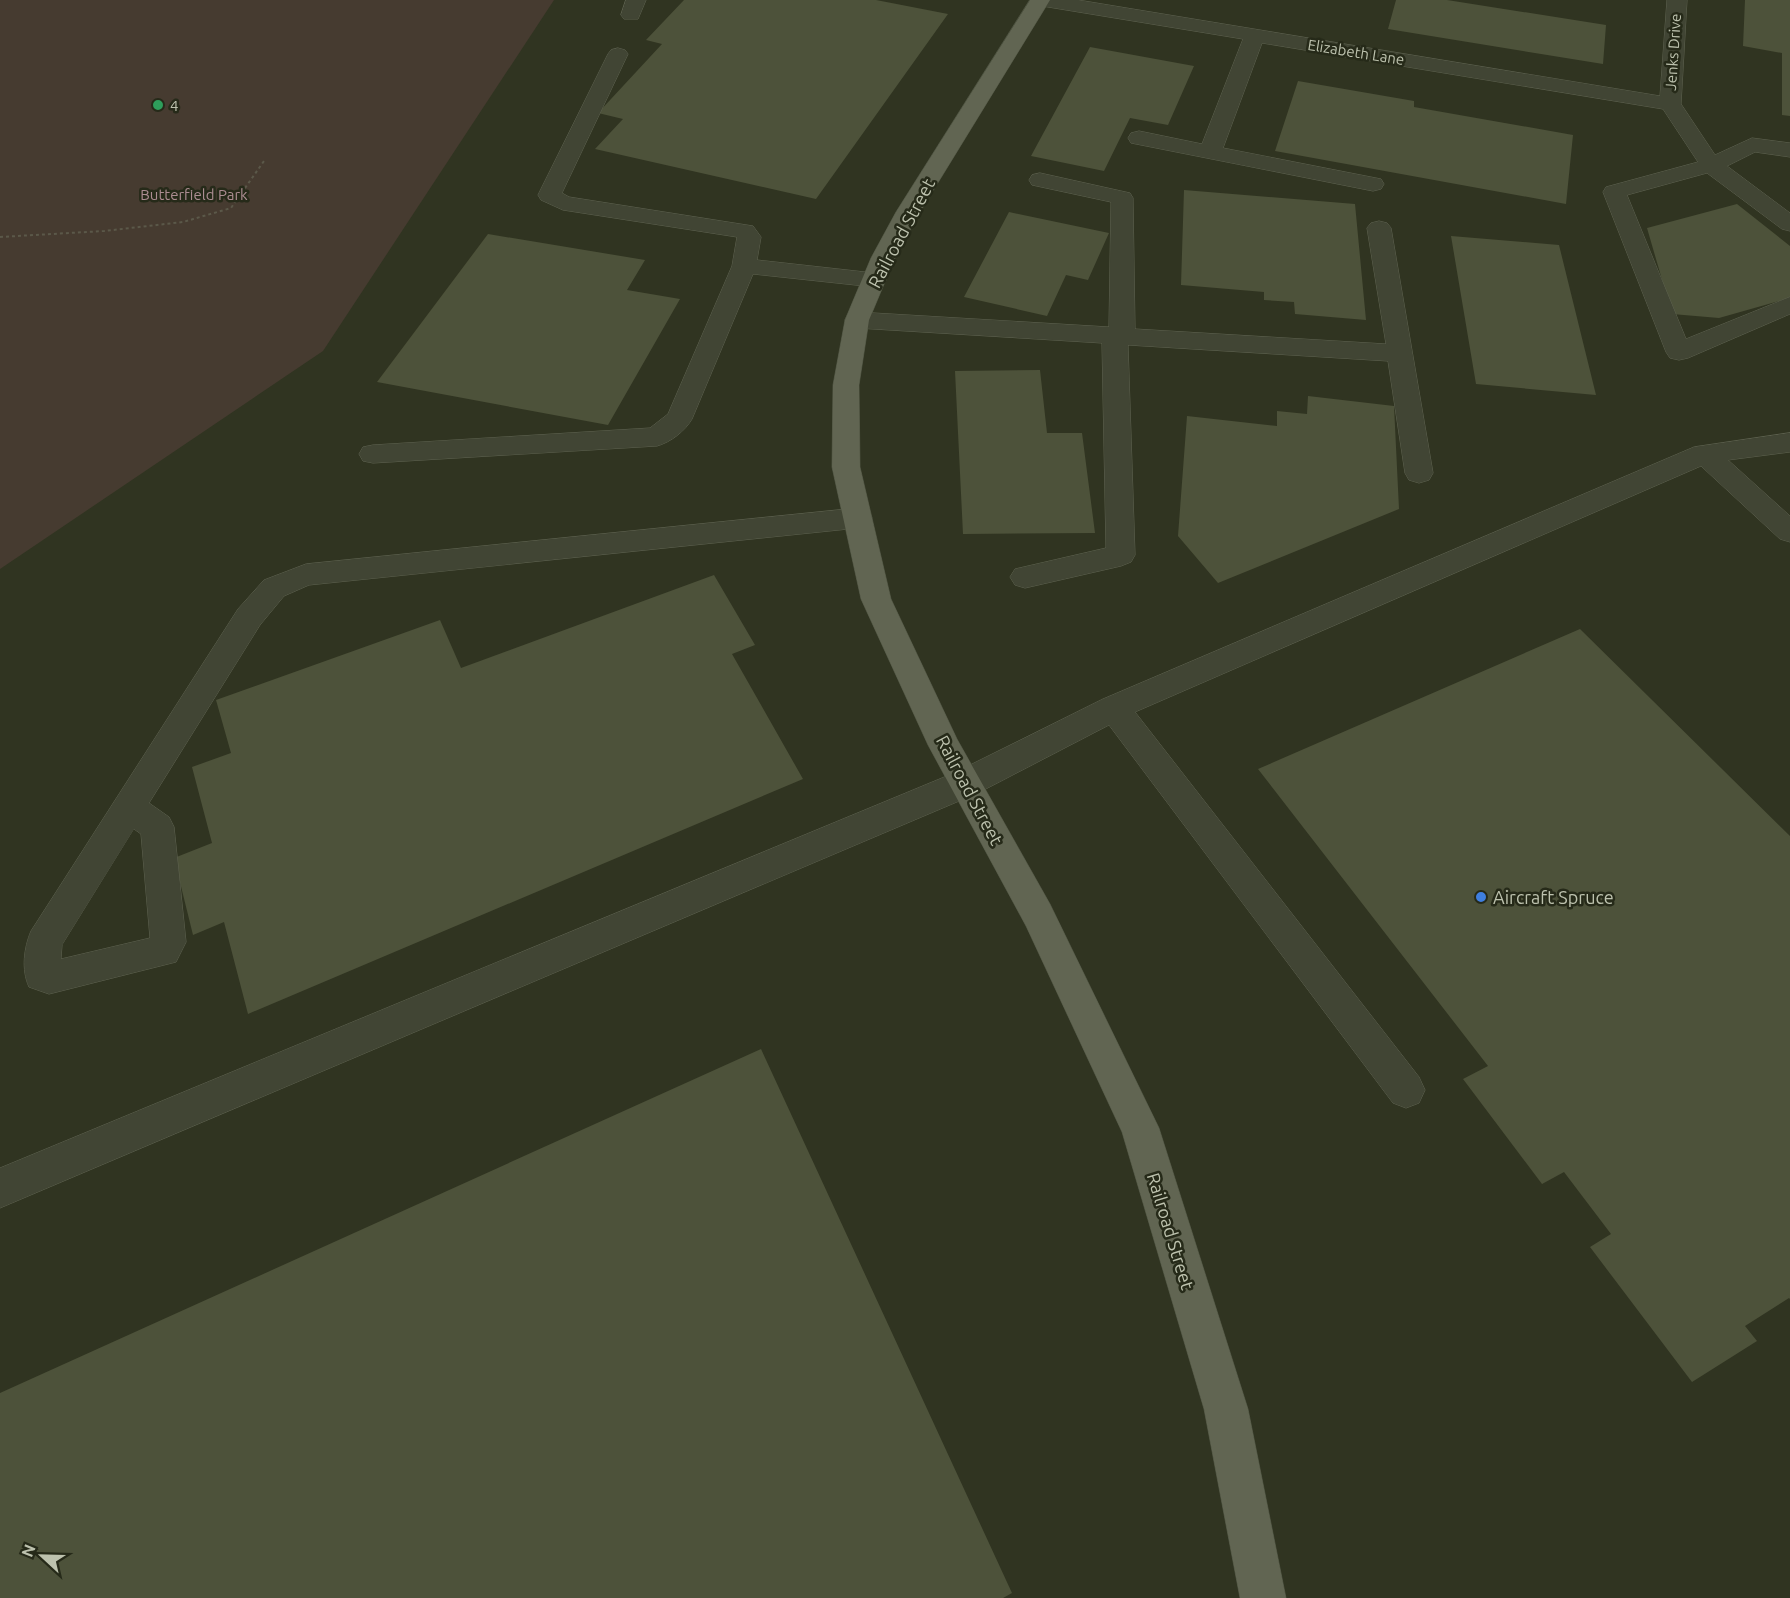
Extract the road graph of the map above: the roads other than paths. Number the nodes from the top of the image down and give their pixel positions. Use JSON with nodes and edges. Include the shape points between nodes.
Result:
{"nodes":[{"id":1,"x":1041,"y":0,"type":"edge"},
{"id":2,"x":1677,"y":0,"type":"edge"},
{"id":3,"x":1255,"y":35,"type":"junction"},
{"id":4,"x":618,"y":54,"type":"dead end"},
{"id":5,"x":1670,"y":104,"type":"junction"},
{"id":6,"x":1139,"y":138,"type":"dead end"},
{"id":7,"x":1790,"y":150,"type":"edge"},
{"id":8,"x":1210,"y":152,"type":"junction"},
{"id":9,"x":1712,"y":165,"type":"junction"},
{"id":10,"x":1040,"y":180,"type":"dead end"},
{"id":11,"x":1373,"y":184,"type":"dead end"},
{"id":12,"x":1790,"y":224,"type":"edge"},
{"id":13,"x":1379,"y":228,"type":"dead end"},
{"id":14,"x":744,"y":266,"type":"junction"},
{"id":15,"x":874,"y":280,"type":"junction"},
{"id":16,"x":1790,"y":305,"type":"edge"},
{"id":17,"x":857,"y":320,"type":"junction"},
{"id":18,"x":1118,"y":338,"type":"junction"},
{"id":19,"x":1400,"y":353,"type":"junction"},
{"id":20,"x":1790,"y":442,"type":"edge"},
{"id":21,"x":373,"y":454,"type":"dead end"},
{"id":22,"x":1704,"y":454,"type":"junction"},
{"id":23,"x":1419,"y":473,"type":"dead end"},
{"id":24,"x":858,"y":518,"type":"junction"},
{"id":25,"x":1790,"y":532,"type":"edge"},
{"id":26,"x":1025,"y":577,"type":"dead end"},
{"id":27,"x":1114,"y":708,"type":"junction"},
{"id":28,"x":966,"y":783,"type":"junction"},
{"id":29,"x":129,"y":807,"type":"junction"},
{"id":30,"x":1406,"y":1090,"type":"dead end"},
{"id":31,"x":0,"y":1188,"type":"edge"},
{"id":32,"x":1263,"y":1598,"type":"edge"}],
"edges":[{"from":1,"to":3,"type":"street","name":"Elizabeth Lane"},
{"from":1,"to":15,"type":"main road","name":"Railroad Street","via":[[908,212]]},
{"from":2,"to":5,"type":"street","name":"Jenks Drive"},
{"from":3,"to":5,"type":"street","name":"Elizabeth Lane"},
{"from":3,"to":8,"type":"street"},
{"from":4,"to":14,"type":"street","via":[[549,195],[563,203],[745,231],[749,237]]},
{"from":5,"to":9,"type":"street"},
{"from":6,"to":8,"type":"street"},
{"from":7,"to":9,"type":"street","via":[[1752,145]]},
{"from":8,"to":11,"type":"street"},
{"from":9,"to":12,"type":"street"},
{"from":9,"to":16,"type":"street","via":[[1614,192],[1678,352]]},
{"from":10,"to":18,"type":"street","via":[[1122,198]]},
{"from":13,"to":19,"type":"street"},
{"from":14,"to":15,"type":"street"},
{"from":14,"to":21,"type":"street","via":[[678,419],[657,437]]},
{"from":15,"to":17,"type":"main road","name":"Railroad Street"},
{"from":17,"to":18,"type":"street"},
{"from":17,"to":24,"type":"main road","name":"Railroad Street","via":[[846,385],[846,467]]},
{"from":18,"to":19,"type":"street"},
{"from":18,"to":26,"type":"street","via":[[1121,555]]},
{"from":19,"to":23,"type":"street"},
{"from":20,"to":22,"type":"street"},
{"from":22,"to":25,"type":"street"},
{"from":22,"to":27,"type":"street"},
{"from":24,"to":28,"type":"main road","name":"Railroad Street","via":[[876,599],[944,745]]},
{"from":24,"to":29,"type":"street","via":[[306,575],[274,588],[249,616]]},
{"from":27,"to":28,"type":"street"},
{"from":27,"to":30,"type":"street"},
{"from":28,"to":31,"type":"street"},
{"from":28,"to":32,"type":"main road","name":"Railroad Street","via":[[1038,915],[1140,1128],[1226,1409]]},
{"from":29,"to":29,"type":"street","via":[[44,942],[42,975],[49,978],[163,951],[168,942],[157,827]]}]}
